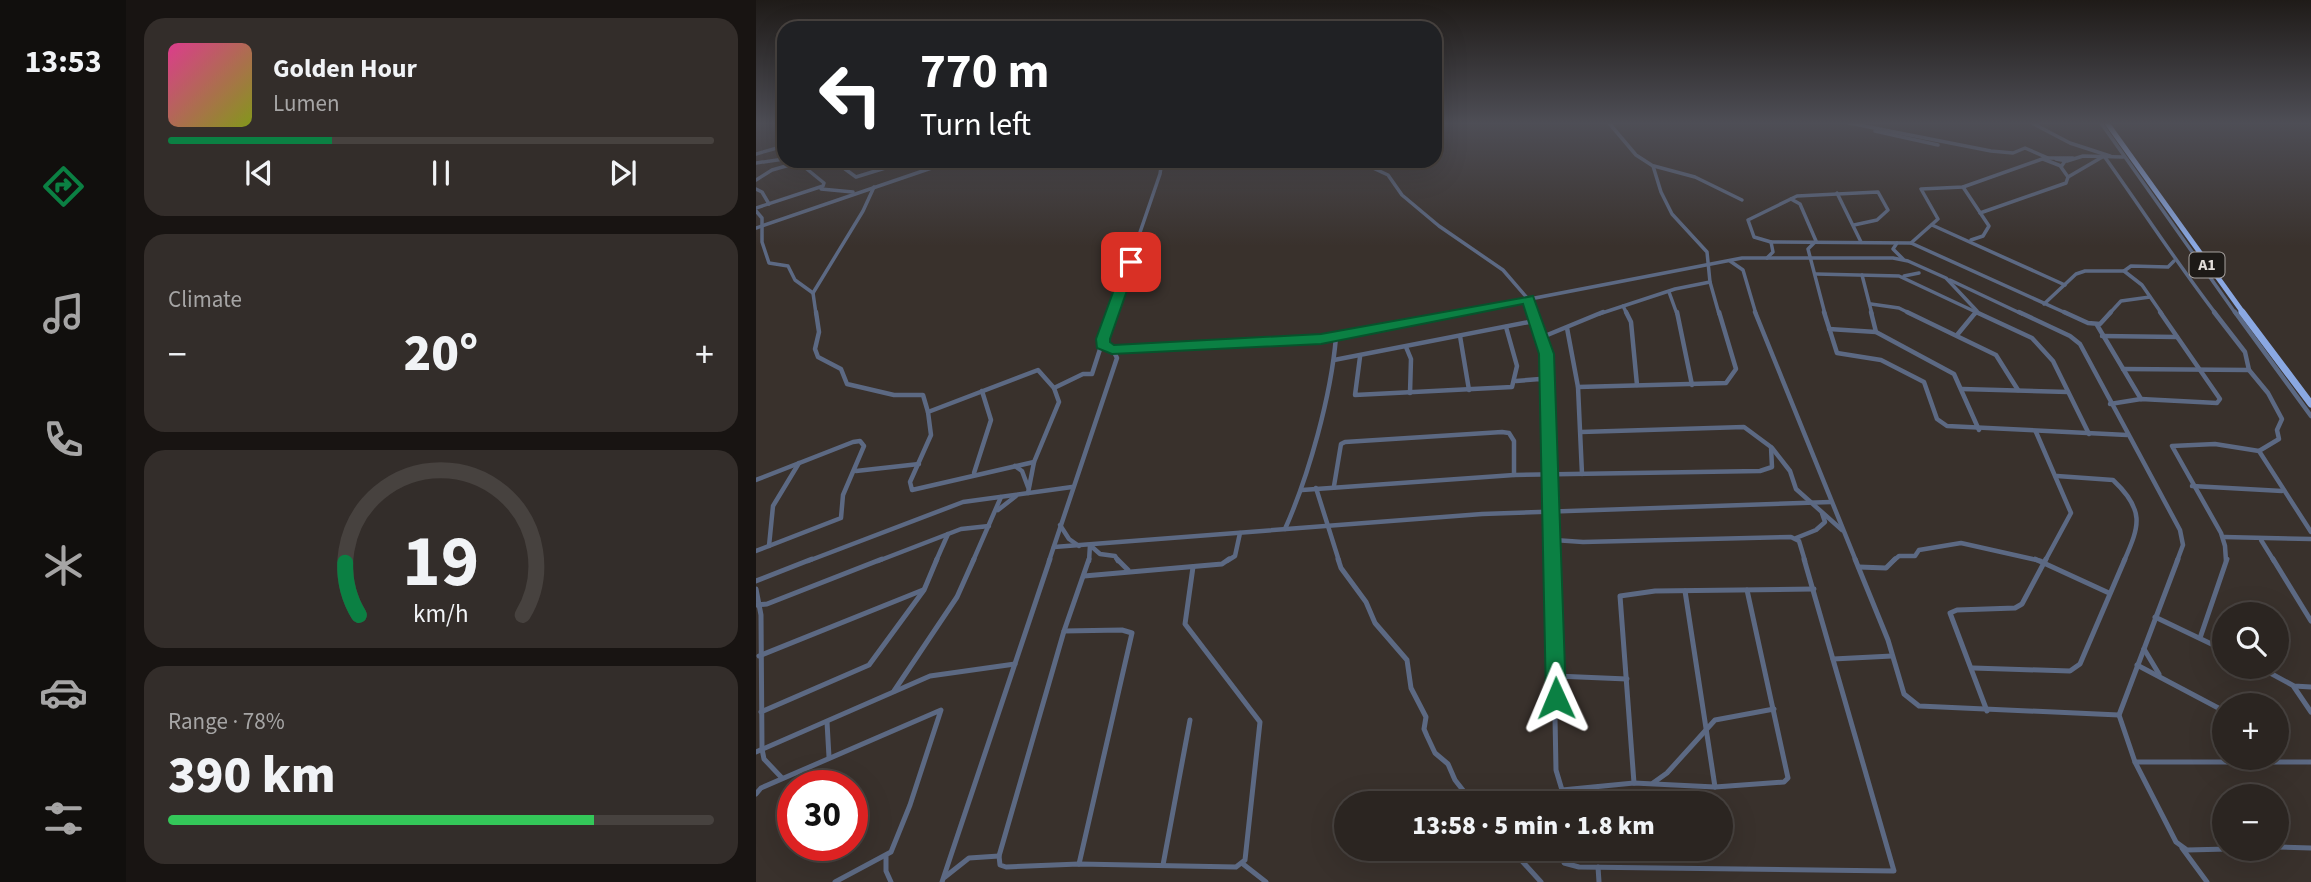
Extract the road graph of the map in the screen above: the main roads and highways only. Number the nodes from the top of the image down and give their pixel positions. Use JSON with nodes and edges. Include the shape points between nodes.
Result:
{"nodes":[{"id":1,"x":2132,"y":164,"type":"edge"},
{"id":2,"x":2311,"y":404,"type":"edge"}],
"edges":[{"from":1,"to":2,"type":"highway","number":"A1"}]}
